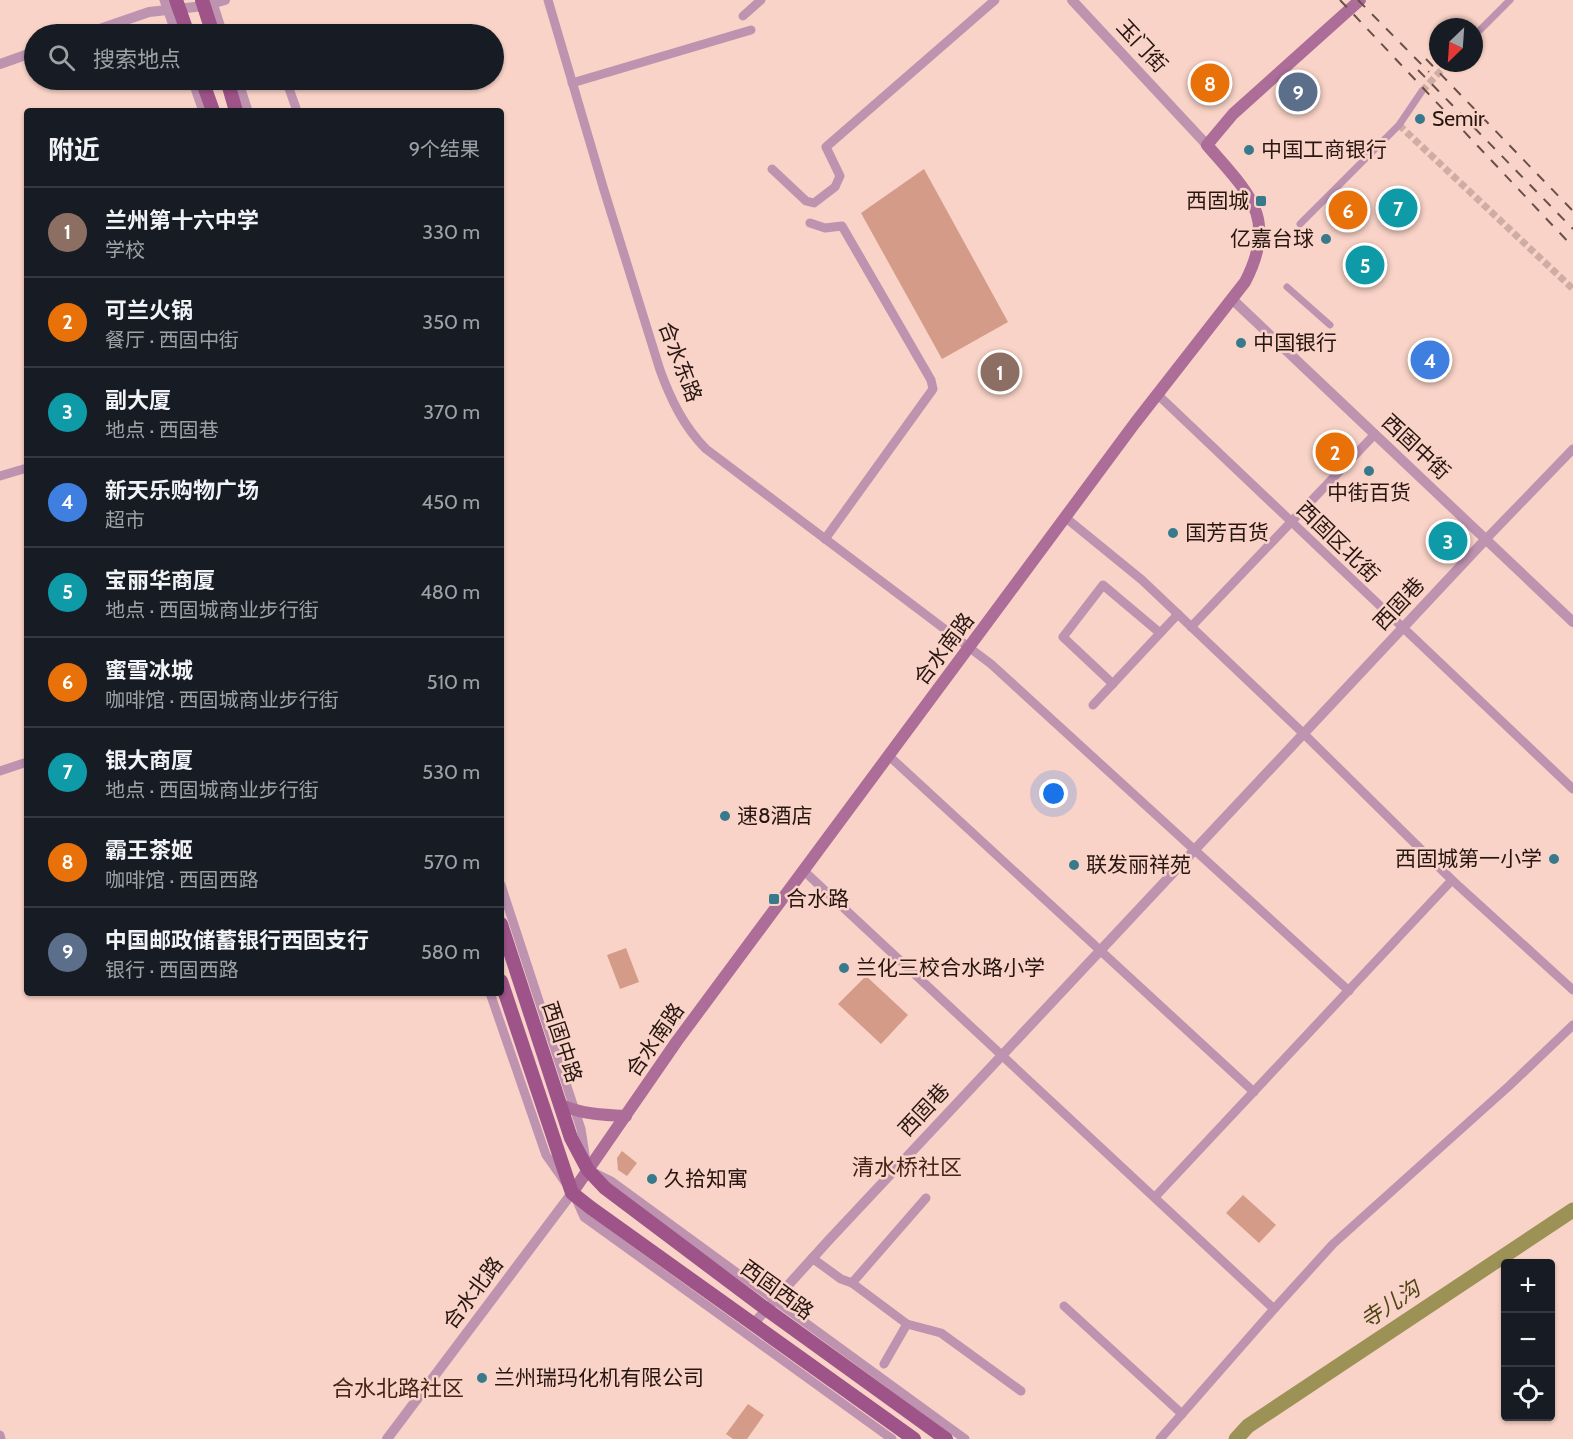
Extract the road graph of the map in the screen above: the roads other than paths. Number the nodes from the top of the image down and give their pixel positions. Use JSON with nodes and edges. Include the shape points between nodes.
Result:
{"nodes":[{"id":1,"x":225,"y":0,"type":"edge"},
{"id":2,"x":548,"y":0,"type":"edge"},
{"id":3,"x":761,"y":0,"type":"edge"},
{"id":4,"x":995,"y":0,"type":"edge"},
{"id":5,"x":1072,"y":0,"type":"edge"},
{"id":6,"x":1360,"y":0,"type":"edge"},
{"id":7,"x":1510,"y":0,"type":"edge"},
{"id":8,"x":208,"y":2,"type":"edge"},
{"id":9,"x":171,"y":4,"type":"edge"},
{"id":10,"x":743,"y":16,"type":"dead end"},
{"id":11,"x":114,"y":24,"type":"edge"},
{"id":12,"x":174,"y":24,"type":"edge"},
{"id":13,"x":182,"y":24,"type":"edge"},
{"id":14,"x":211,"y":24,"type":"edge"},
{"id":15,"x":218,"y":24,"type":"edge"},
{"id":16,"x":1483,"y":27,"type":"edge"},
{"id":17,"x":751,"y":30,"type":"dead end"},
{"id":18,"x":24,"y":56,"type":"edge"},
{"id":19,"x":0,"y":64,"type":"edge"},
{"id":20,"x":572,"y":83,"type":"junction"},
{"id":21,"x":196,"y":90,"type":"edge"},
{"id":22,"x":206,"y":90,"type":"edge"},
{"id":23,"x":230,"y":90,"type":"edge"},
{"id":24,"x":241,"y":90,"type":"edge"},
{"id":25,"x":290,"y":90,"type":"edge"},
{"id":26,"x":1422,"y":91,"type":"tunnel mouth"},
{"id":27,"x":202,"y":108,"type":"edge"},
{"id":28,"x":212,"y":108,"type":"edge"},
{"id":29,"x":235,"y":108,"type":"edge"},
{"id":30,"x":247,"y":108,"type":"edge"},
{"id":31,"x":296,"y":108,"type":"edge"},
{"id":32,"x":1207,"y":146,"type":"junction"},
{"id":33,"x":772,"y":169,"type":"dead end"},
{"id":34,"x":810,"y":222,"type":"dead end"},
{"id":35,"x":1300,"y":224,"type":"dead end"},
{"id":36,"x":1287,"y":286,"type":"dead end"},
{"id":37,"x":1233,"y":300,"type":"junction"},
{"id":38,"x":1330,"y":325,"type":"dead end"},
{"id":39,"x":1157,"y":394,"type":"junction"},
{"id":40,"x":1375,"y":434,"type":"junction"},
{"id":41,"x":1572,"y":453,"type":"edge"},
{"id":42,"x":24,"y":469,"type":"edge"},
{"id":43,"x":0,"y":477,"type":"edge"},
{"id":44,"x":1066,"y":518,"type":"junction"},
{"id":45,"x":1291,"y":522,"type":"junction"},
{"id":46,"x":825,"y":539,"type":"junction"},
{"id":47,"x":1486,"y":539,"type":"junction"},
{"id":48,"x":1178,"y":614,"type":"junction"},
{"id":49,"x":1573,"y":622,"type":"edge"},
{"id":50,"x":1191,"y":627,"type":"junction"},
{"id":51,"x":1402,"y":629,"type":"junction"},
{"id":52,"x":1160,"y":633,"type":"junction"},
{"id":53,"x":970,"y":647,"type":"junction"},
{"id":54,"x":1113,"y":684,"type":"junction"},
{"id":55,"x":1093,"y":705,"type":"dead end"},
{"id":56,"x":1304,"y":734,"type":"junction"},
{"id":57,"x":889,"y":756,"type":"junction"},
{"id":58,"x":24,"y":763,"type":"edge"},
{"id":59,"x":0,"y":771,"type":"edge"},
{"id":60,"x":1573,"y":789,"type":"edge"},
{"id":61,"x":1196,"y":850,"type":"junction"},
{"id":62,"x":804,"y":871,"type":"junction"},
{"id":63,"x":1452,"y":880,"type":"junction"},
{"id":64,"x":504,"y":894,"type":"edge"},
{"id":65,"x":504,"y":933,"type":"edge"},
{"id":66,"x":1101,"y":952,"type":"junction"},
{"id":67,"x":504,"y":990,"type":"edge"},
{"id":68,"x":1573,"y":990,"type":"edge"},
{"id":69,"x":1349,"y":991,"type":"junction"},
{"id":70,"x":491,"y":996,"type":"edge"},
{"id":71,"x":1573,"y":1025,"type":"edge"},
{"id":72,"x":1002,"y":1056,"type":"junction"},
{"id":73,"x":1254,"y":1092,"type":"junction"},
{"id":74,"x":561,"y":1105,"type":"junction"},
{"id":75,"x":575,"y":1111,"type":"junction"},
{"id":76,"x":626,"y":1116,"type":"junction"},
{"id":77,"x":588,"y":1170,"type":"junction"},
{"id":78,"x":572,"y":1193,"type":"junction"},
{"id":79,"x":1155,"y":1197,"type":"junction"},
{"id":80,"x":926,"y":1198,"type":"dead end"},
{"id":81,"x":812,"y":1258,"type":"junction"},
{"id":82,"x":852,"y":1283,"type":"junction"},
{"id":83,"x":770,"y":1304,"type":"junction"},
{"id":84,"x":1064,"y":1306,"type":"dead end"},
{"id":85,"x":1274,"y":1309,"type":"junction"},
{"id":86,"x":754,"y":1323,"type":"junction"},
{"id":87,"x":907,"y":1324,"type":"junction"},
{"id":88,"x":884,"y":1364,"type":"dead end"},
{"id":89,"x":1021,"y":1391,"type":"dead end"},
{"id":90,"x":1182,"y":1414,"type":"junction"},
{"id":91,"x":392,"y":1437,"type":"edge"},
{"id":92,"x":892,"y":1439,"type":"edge"},
{"id":93,"x":914,"y":1439,"type":"edge"},
{"id":94,"x":946,"y":1439,"type":"edge"},
{"id":95,"x":965,"y":1439,"type":"edge"},
{"id":96,"x":1160,"y":1439,"type":"edge"}],
"edges":[{"from":1,"to":8,"type":"street"},
{"from":2,"to":20,"type":"street","name":"合水东路"},
{"from":3,"to":10,"type":"street"},
{"from":4,"to":33,"type":"street","via":[[826,147],[840,176],[835,187],[814,202],[806,201]]},
{"from":5,"to":32,"type":"street","name":"玉门街"},
{"from":6,"to":32,"type":"main road","via":[[1233,114]]},
{"from":7,"to":16,"type":"street"},
{"from":8,"to":9,"type":"street"},
{"from":8,"to":14,"type":"main road"},
{"from":8,"to":15,"type":"street"},
{"from":9,"to":11,"type":"street"},
{"from":9,"to":12,"type":"street"},
{"from":9,"to":13,"type":"main road"},
{"from":17,"to":20,"type":"street"},
{"from":18,"to":19,"type":"street"},
{"from":20,"to":46,"type":"street","name":"合水东路","via":[[660,370],[676,409],[706,449]]},
{"from":21,"to":27,"type":"street"},
{"from":22,"to":28,"type":"main road"},
{"from":23,"to":29,"type":"main road"},
{"from":24,"to":30,"type":"street"},
{"from":25,"to":31,"type":"street"},
{"from":26,"to":35,"type":"street","via":[[1399,125]]},
{"from":32,"to":37,"type":"main road","name":"合水南路","via":[[1252,201],[1259,220],[1263,246]]},
{"from":34,"to":46,"type":"street","via":[[825,228],[842,226],[933,389]]},
{"from":36,"to":38,"type":"street"},
{"from":37,"to":39,"type":"main road","name":"合水南路"},
{"from":37,"to":40,"type":"street","name":"西固中街"},
{"from":39,"to":44,"type":"main road","name":"合水南路"},
{"from":39,"to":45,"type":"street","name":"西固区北街"},
{"from":40,"to":45,"type":"street"},
{"from":40,"to":47,"type":"street","name":"西固中街"},
{"from":41,"to":47,"type":"street","name":"西固巷"},
{"from":42,"to":43,"type":"street"},
{"from":44,"to":48,"type":"street"},
{"from":44,"to":53,"type":"main road","name":"合水南路"},
{"from":45,"to":50,"type":"street"},
{"from":45,"to":51,"type":"street","name":"西固区北街"},
{"from":46,"to":53,"type":"street","name":"合水东路"},
{"from":47,"to":49,"type":"street","name":"西固中街"},
{"from":47,"to":51,"type":"street","name":"西固巷"},
{"from":48,"to":50,"type":"street"},
{"from":48,"to":52,"type":"street"},
{"from":50,"to":56,"type":"street"},
{"from":51,"to":56,"type":"street","name":"西固巷"},
{"from":51,"to":60,"type":"street","name":"西固区北街"},
{"from":52,"to":54,"type":"street"},
{"from":52,"to":54,"type":"street","via":[[1103,585],[1063,637]]},
{"from":53,"to":57,"type":"main road","name":"合水南路"},
{"from":53,"to":61,"type":"street","name":"合水东路"},
{"from":54,"to":55,"type":"street"},
{"from":56,"to":61,"type":"street","name":"西固巷"},
{"from":56,"to":63,"type":"street"},
{"from":57,"to":62,"type":"main road","name":"合水南路"},
{"from":57,"to":66,"type":"street"},
{"from":58,"to":59,"type":"street"},
{"from":61,"to":66,"type":"street","name":"西固巷"},
{"from":61,"to":69,"type":"street"},
{"from":62,"to":72,"type":"street"},
{"from":62,"to":76,"type":"main road","name":"合水南路"},
{"from":63,"to":68,"type":"street"},
{"from":63,"to":69,"type":"street"},
{"from":64,"to":75,"type":"street"},
{"from":65,"to":74,"type":"main road","name":"西固中路"},
{"from":66,"to":72,"type":"street","name":"西固巷"},
{"from":66,"to":73,"type":"street"},
{"from":67,"to":78,"type":"main road","name":"西固中路"},
{"from":69,"to":73,"type":"street"},
{"from":70,"to":78,"type":"street","via":[[546,1155]]},
{"from":71,"to":85,"type":"street","via":[[1334,1244]]},
{"from":72,"to":79,"type":"street"},
{"from":72,"to":81,"type":"street","name":"西固巷"},
{"from":73,"to":79,"type":"street"},
{"from":74,"to":75,"type":"main road"},
{"from":74,"to":77,"type":"main road","name":"西固中路","via":[[571,1138]]},
{"from":75,"to":76,"type":"main road"},
{"from":75,"to":77,"type":"street"},
{"from":76,"to":77,"type":"main road","name":"合水南路"},
{"from":77,"to":78,"type":"main road","name":"合水北路"},
{"from":77,"to":83,"type":"main road","name":"西固西路","via":[[605,1188]]},
{"from":78,"to":86,"type":"main road","name":"西固西路"},
{"from":78,"to":91,"type":"street","name":"合水北路"},
{"from":78,"to":92,"type":"street","via":[[585,1217]]},
{"from":79,"to":85,"type":"street"},
{"from":80,"to":82,"type":"street"},
{"from":81,"to":82,"type":"street"},
{"from":81,"to":83,"type":"street","name":"西固巷"},
{"from":82,"to":87,"type":"street"},
{"from":83,"to":86,"type":"street","name":"西固巷"},
{"from":83,"to":94,"type":"main road","name":"西固西路"},
{"from":83,"to":95,"type":"street"},
{"from":84,"to":90,"type":"street"},
{"from":85,"to":90,"type":"street"},
{"from":86,"to":93,"type":"main road","name":"西固西路"},
{"from":87,"to":88,"type":"street"},
{"from":87,"to":89,"type":"street","via":[[941,1334]]},
{"from":90,"to":96,"type":"street"}]}
